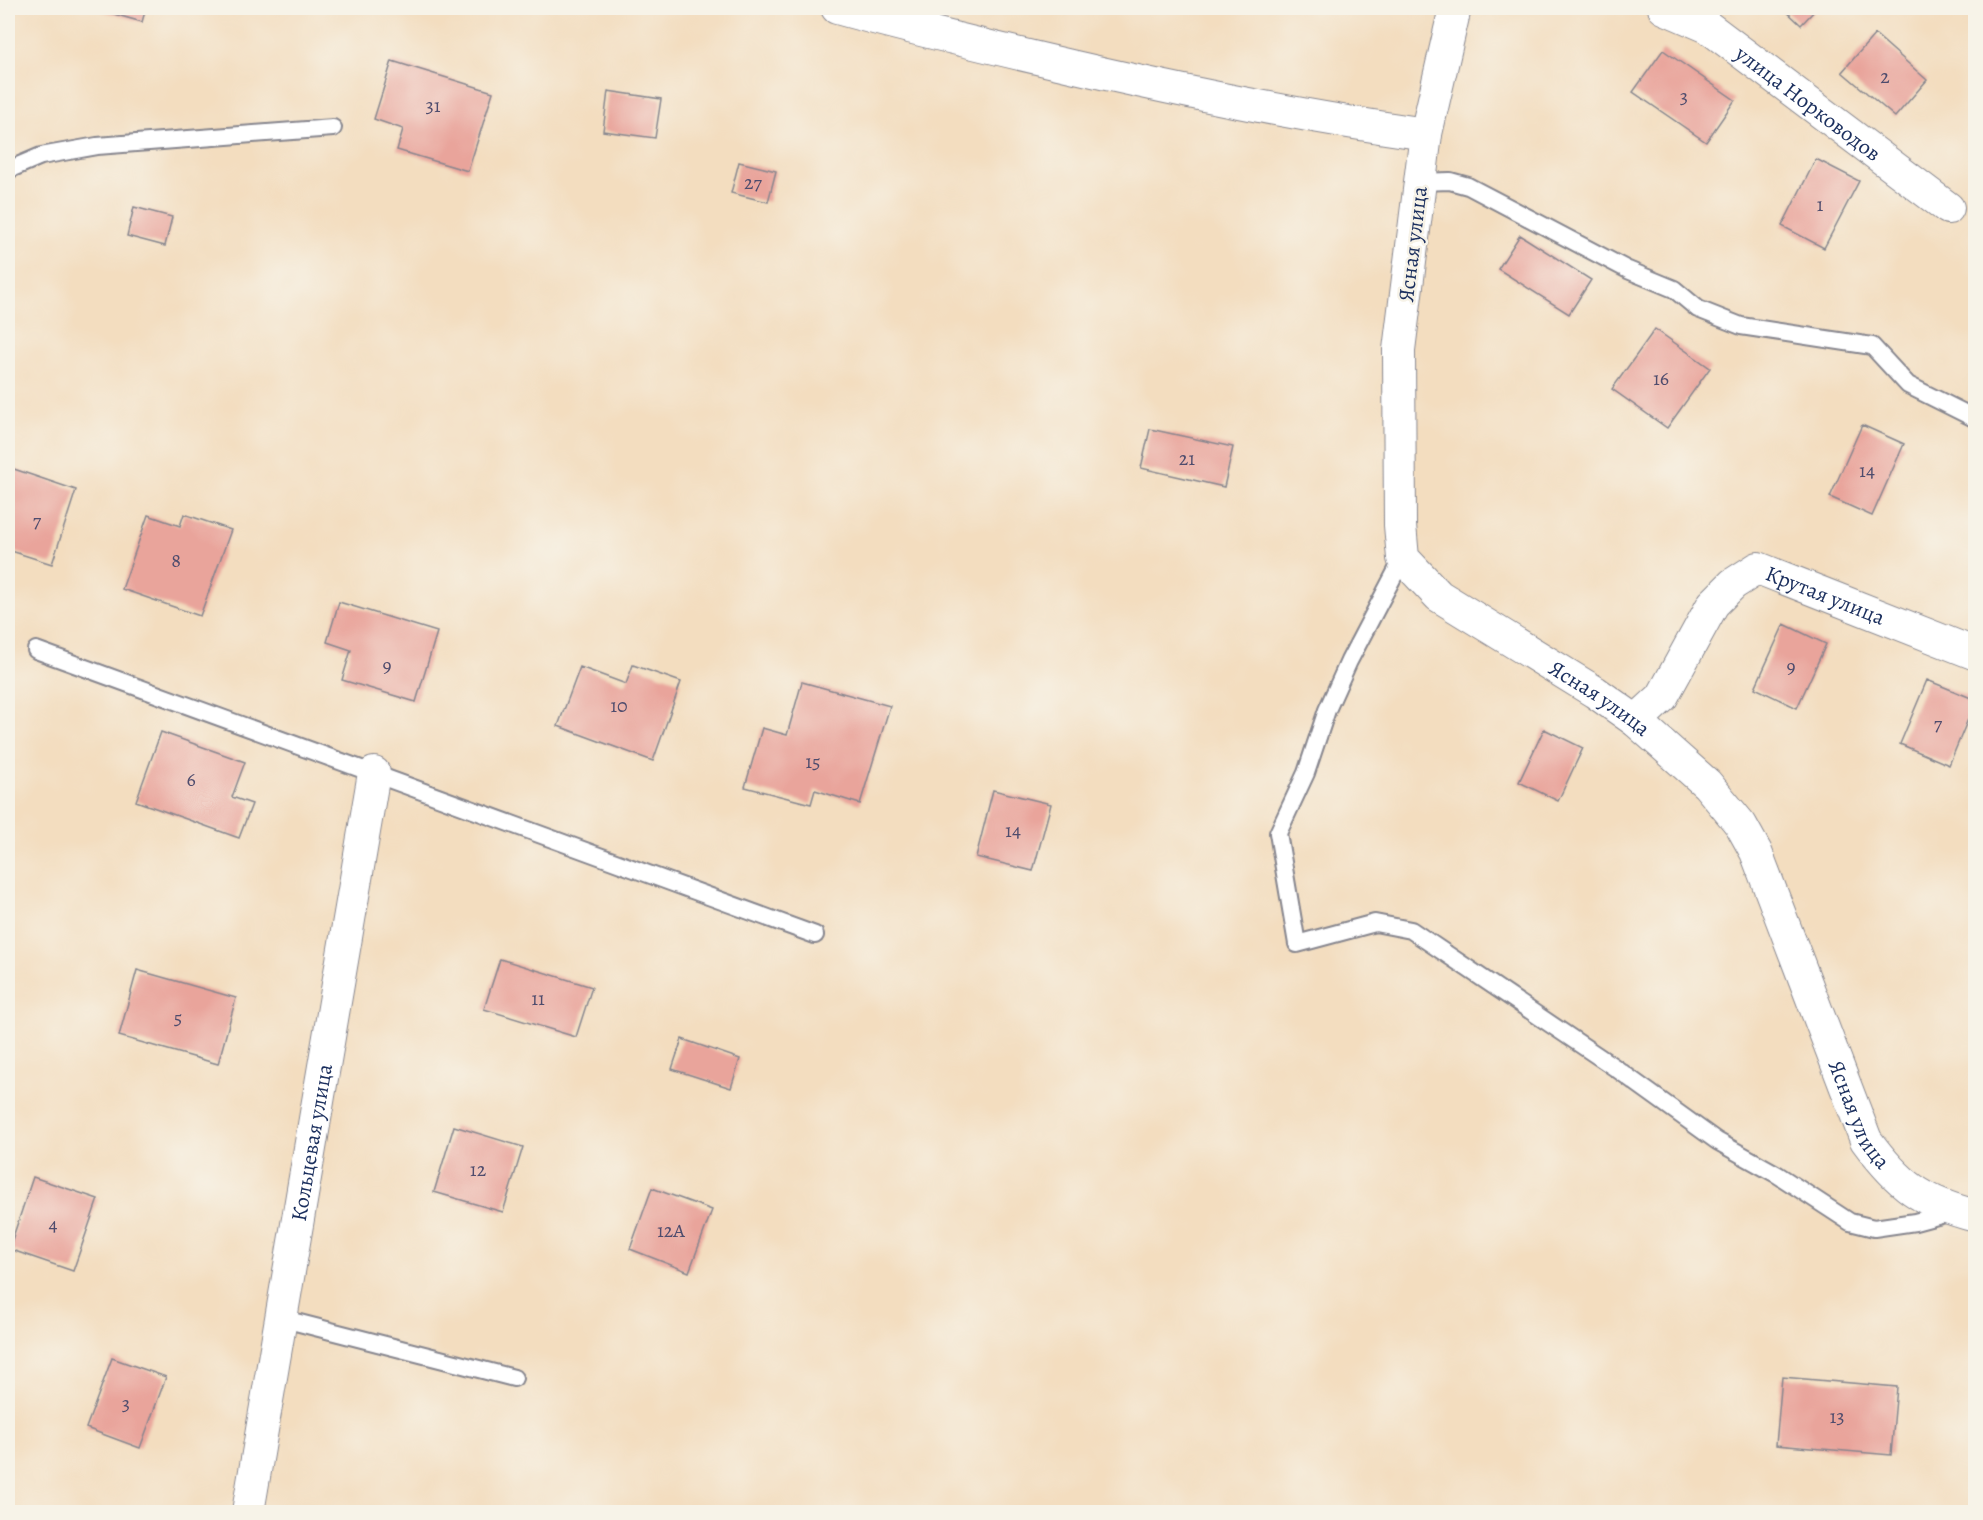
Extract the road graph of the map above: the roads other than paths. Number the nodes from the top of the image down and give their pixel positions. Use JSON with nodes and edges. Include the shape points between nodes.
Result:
{"nodes":[{"id":1,"x":837,"y":8,"type":"edge"},
{"id":2,"x":1455,"y":8,"type":"edge"},
{"id":3,"x":1664,"y":8,"type":"edge"},
{"id":4,"x":333,"y":128,"type":"dead end"},
{"id":5,"x":1426,"y":135,"type":"junction"},
{"id":6,"x":8,"y":171,"type":"edge"},
{"id":7,"x":1419,"y":182,"type":"junction"},
{"id":8,"x":1948,"y":208,"type":"dead end"},
{"id":9,"x":1976,"y":419,"type":"edge"},
{"id":10,"x":1403,"y":558,"type":"junction"},
{"id":11,"x":36,"y":650,"type":"dead end"},
{"id":12,"x":1976,"y":654,"type":"edge"},
{"id":13,"x":1636,"y":721,"type":"junction"},
{"id":14,"x":374,"y":773,"type":"junction"},
{"id":15,"x":815,"y":935,"type":"dead end"},
{"id":16,"x":1965,"y":1213,"type":"edge"},
{"id":17,"x":280,"y":1318,"type":"junction"},
{"id":18,"x":514,"y":1378,"type":"dead end"},
{"id":19,"x":248,"y":1512,"type":"edge"}],
"edges":[{"from":1,"to":5,"type":"street","via":[[1144,83]]},
{"from":2,"to":5,"type":"street","name":"Ясная улица"},
{"from":3,"to":8,"type":"street","name":"улица Норководов","via":[[1708,27]]},
{"from":4,"to":6,"type":"lane","via":[[97,146],[41,156]]},
{"from":5,"to":7,"type":"street","name":"Ясная улица"},
{"from":7,"to":9,"type":"lane","via":[[1450,181],[1468,186],[1628,270],[1674,289],[1698,309],[1741,326],[1872,346],[1908,385]]},
{"from":7,"to":10,"type":"street","name":"Ясная улица","via":[[1399,350]]},
{"from":10,"to":13,"type":"street","name":"Ясная улица","via":[[1439,596]]},
{"from":10,"to":16,"type":"lane","via":[[1327,710],[1306,773],[1278,833],[1297,944],[1375,923],[1411,930],[1717,1141],[1778,1174],[1850,1222],[1874,1228]]},
{"from":11,"to":14,"type":"lane"},
{"from":12,"to":13,"type":"street","name":"Крутая улица","via":[[1758,568],[1733,584],[1713,604],[1662,697]]},
{"from":13,"to":16,"type":"street","name":"Ясная улица","via":[[1707,784],[1749,839],[1866,1140],[1904,1185]]},
{"from":14,"to":15,"type":"lane"},
{"from":14,"to":17,"type":"street","name":"Кольцевая улица"},
{"from":17,"to":18,"type":"lane"},
{"from":17,"to":19,"type":"street","name":"Кольцевая улица"}]}
